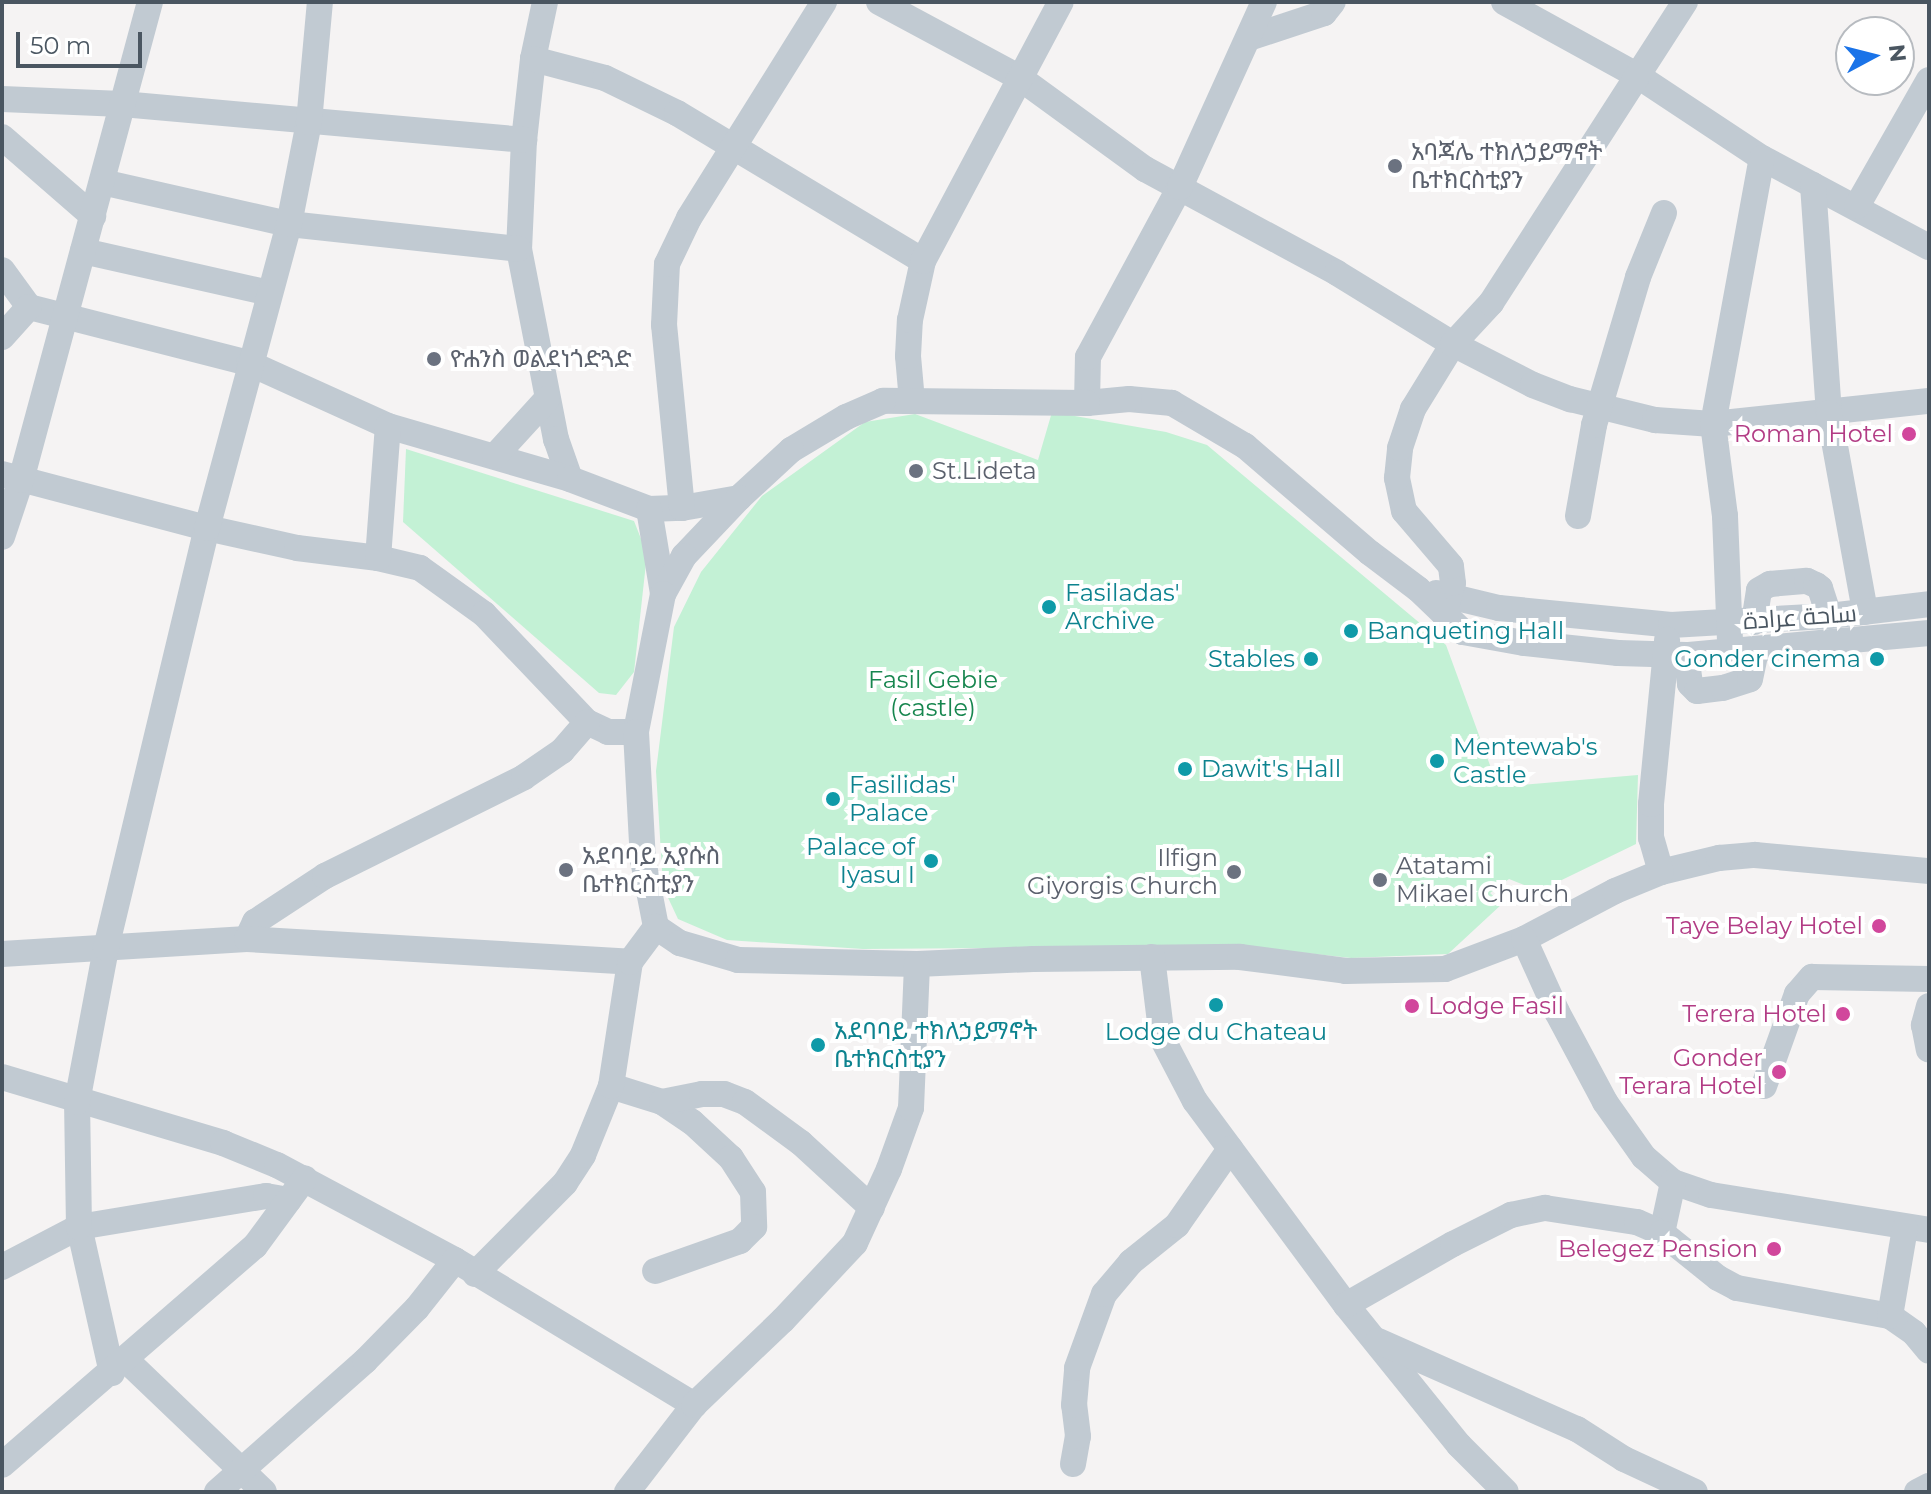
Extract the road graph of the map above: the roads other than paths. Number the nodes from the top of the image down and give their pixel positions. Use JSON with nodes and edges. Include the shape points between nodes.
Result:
{"nodes":[{"id":1,"x":150,"y":2,"type":"edge"},
{"id":2,"x":320,"y":2,"type":"edge"},
{"id":3,"x":545,"y":2,"type":"edge"},
{"id":4,"x":824,"y":2,"type":"edge"},
{"id":5,"x":879,"y":2,"type":"edge"},
{"id":6,"x":1061,"y":2,"type":"edge"},
{"id":7,"x":1264,"y":2,"type":"edge"},
{"id":8,"x":1333,"y":2,"type":"edge"},
{"id":9,"x":1504,"y":2,"type":"edge"},
{"id":10,"x":1685,"y":2,"type":"edge"},
{"id":11,"x":1249,"y":38,"type":"junction"},
{"id":12,"x":533,"y":59,"type":"junction"},
{"id":13,"x":1638,"y":76,"type":"junction"},
{"id":14,"x":1020,"y":78,"type":"junction"},
{"id":15,"x":1929,"y":80,"type":"edge"},
{"id":16,"x":2,"y":99,"type":"edge"},
{"id":17,"x":122,"y":104,"type":"junction"},
{"id":18,"x":309,"y":122,"type":"junction"},
{"id":19,"x":2,"y":137,"type":"edge"},
{"id":20,"x":524,"y":140,"type":"junction"},
{"id":21,"x":735,"y":150,"type":"junction"},
{"id":22,"x":1762,"y":158,"type":"junction"},
{"id":23,"x":102,"y":182,"type":"junction"},
{"id":24,"x":1813,"y":185,"type":"junction"},
{"id":25,"x":1180,"y":187,"type":"junction"},
{"id":26,"x":1857,"y":206,"type":"junction"},
{"id":27,"x":1664,"y":213,"type":"dead end"},
{"id":28,"x":93,"y":216,"type":"junction"},
{"id":29,"x":289,"y":224,"type":"junction"},
{"id":30,"x":1929,"y":247,"type":"edge"},
{"id":31,"x":519,"y":249,"type":"junction"},
{"id":32,"x":83,"y":251,"type":"junction"},
{"id":33,"x":923,"y":261,"type":"junction"},
{"id":34,"x":2,"y":270,"type":"edge"},
{"id":35,"x":269,"y":293,"type":"junction"},
{"id":36,"x":29,"y":307,"type":"junction"},
{"id":37,"x":64,"y":314,"type":"junction"},
{"id":38,"x":2,"y":337,"type":"edge"},
{"id":39,"x":1453,"y":344,"type":"junction"},
{"id":40,"x":249,"y":363,"type":"junction"},
{"id":41,"x":547,"y":399,"type":"junction"},
{"id":42,"x":912,"y":401,"type":"junction"},
{"id":43,"x":1929,"y":401,"type":"edge"},
{"id":44,"x":1087,"y":403,"type":"junction"},
{"id":45,"x":1602,"y":406,"type":"junction"},
{"id":46,"x":1829,"y":413,"type":"junction"},
{"id":47,"x":1713,"y":424,"type":"junction"},
{"id":48,"x":388,"y":426,"type":"junction"},
{"id":49,"x":495,"y":456,"type":"junction"},
{"id":50,"x":11,"y":477,"type":"edge"},
{"id":51,"x":570,"y":479,"type":"junction"},
{"id":52,"x":739,"y":498,"type":"junction"},
{"id":53,"x":682,"y":508,"type":"junction"},
{"id":54,"x":649,"y":509,"type":"junction"},
{"id":55,"x":1578,"y":516,"type":"dead end"},
{"id":56,"x":207,"y":528,"type":"junction"},
{"id":57,"x":2,"y":537,"type":"edge"},
{"id":58,"x":378,"y":558,"type":"junction"},
{"id":59,"x":663,"y":594,"type":"junction"},
{"id":60,"x":1924,"y":604,"type":"edge"},
{"id":61,"x":1447,"y":605,"type":"junction"},
{"id":62,"x":1529,"y":612,"type":"junction"},
{"id":63,"x":1865,"y":612,"type":"junction"},
{"id":64,"x":1829,"y":616,"type":"junction"},
{"id":65,"x":1742,"y":622,"type":"junction"},
{"id":66,"x":1671,"y":625,"type":"junction"},
{"id":67,"x":1924,"y":634,"type":"edge"},
{"id":68,"x":1524,"y":643,"type":"junction"},
{"id":69,"x":1756,"y":651,"type":"junction"},
{"id":70,"x":1729,"y":653,"type":"junction"},
{"id":71,"x":1675,"y":654,"type":"junction"},
{"id":72,"x":587,"y":722,"type":"junction"},
{"id":73,"x":636,"y":732,"type":"junction"},
{"id":74,"x":1929,"y":871,"type":"edge"},
{"id":75,"x":1661,"y":872,"type":"junction"},
{"id":76,"x":656,"y":927,"type":"junction"},
{"id":77,"x":247,"y":939,"type":"junction"},
{"id":78,"x":1524,"y":939,"type":"junction"},
{"id":79,"x":106,"y":948,"type":"junction"},
{"id":80,"x":2,"y":954,"type":"edge"},
{"id":81,"x":1152,"y":957,"type":"junction"},
{"id":82,"x":630,"y":962,"type":"junction"},
{"id":83,"x":917,"y":964,"type":"junction"},
{"id":84,"x":1929,"y":979,"type":"edge"},
{"id":85,"x":1929,"y":1006,"type":"edge"},
{"id":86,"x":1929,"y":1050,"type":"edge"},
{"id":87,"x":2,"y":1077,"type":"edge"},
{"id":88,"x":611,"y":1086,"type":"junction"},
{"id":89,"x":1764,"y":1086,"type":"dead end"},
{"id":90,"x":77,"y":1102,"type":"junction"},
{"id":91,"x":662,"y":1102,"type":"junction"},
{"id":92,"x":1230,"y":1149,"type":"junction"},
{"id":93,"x":305,"y":1178,"type":"junction"},
{"id":94,"x":1673,"y":1182,"type":"junction"},
{"id":95,"x":289,"y":1200,"type":"junction"},
{"id":96,"x":872,"y":1208,"type":"junction"},
{"id":97,"x":79,"y":1227,"type":"junction"},
{"id":98,"x":1917,"y":1229,"type":"edge"},
{"id":99,"x":1662,"y":1233,"type":"junction"},
{"id":100,"x":2,"y":1267,"type":"edge"},
{"id":101,"x":465,"y":1267,"type":"junction"},
{"id":102,"x":655,"y":1271,"type":"dead end"},
{"id":103,"x":1346,"y":1305,"type":"junction"},
{"id":104,"x":1890,"y":1316,"type":"junction"},
{"id":105,"x":1374,"y":1339,"type":"junction"},
{"id":106,"x":1929,"y":1351,"type":"edge"},
{"id":107,"x":118,"y":1366,"type":"junction"},
{"id":108,"x":694,"y":1405,"type":"junction"},
{"id":109,"x":1073,"y":1464,"type":"dead end"},
{"id":110,"x":2,"y":1465,"type":"edge"},
{"id":111,"x":244,"y":1469,"type":"junction"},
{"id":112,"x":1929,"y":1486,"type":"edge"},
{"id":113,"x":217,"y":1492,"type":"edge"},
{"id":114,"x":264,"y":1492,"type":"edge"},
{"id":115,"x":627,"y":1492,"type":"edge"},
{"id":116,"x":1506,"y":1492,"type":"edge"},
{"id":117,"x":1695,"y":1492,"type":"edge"},
{"id":118,"x":1917,"y":1492,"type":"edge"}],
"edges":[{"from":1,"to":17,"type":"street"},
{"from":2,"to":18,"type":"street"},
{"from":3,"to":12,"type":"street"},
{"from":4,"to":21,"type":"street"},
{"from":5,"to":14,"type":"street"},
{"from":6,"to":14,"type":"street"},
{"from":7,"to":11,"type":"street"},
{"from":8,"to":11,"type":"street","via":[[1324,13]]},
{"from":9,"to":13,"type":"street"},
{"from":10,"to":13,"type":"street"},
{"from":11,"to":25,"type":"street"},
{"from":12,"to":20,"type":"street"},
{"from":12,"to":21,"type":"street","via":[[605,78],[677,113]]},
{"from":13,"to":22,"type":"street"},
{"from":13,"to":39,"type":"street","via":[[1491,303]]},
{"from":14,"to":25,"type":"street","via":[[1145,169]]},
{"from":14,"to":33,"type":"street"},
{"from":15,"to":26,"type":"street"},
{"from":16,"to":17,"type":"street"},
{"from":17,"to":18,"type":"street"},
{"from":17,"to":23,"type":"street"},
{"from":18,"to":20,"type":"street"},
{"from":18,"to":29,"type":"street"},
{"from":19,"to":28,"type":"street"},
{"from":20,"to":31,"type":"street"},
{"from":21,"to":33,"type":"street"},
{"from":21,"to":53,"type":"street","via":[[689,218],[667,264],[664,325]]},
{"from":22,"to":24,"type":"street"},
{"from":22,"to":47,"type":"street"},
{"from":23,"to":28,"type":"street"},
{"from":23,"to":29,"type":"street"},
{"from":24,"to":26,"type":"street"},
{"from":24,"to":46,"type":"street"},
{"from":25,"to":39,"type":"street"},
{"from":25,"to":44,"type":"street","via":[[1088,357]]},
{"from":26,"to":30,"type":"street"},
{"from":27,"to":45,"type":"street","via":[[1638,277]]},
{"from":28,"to":32,"type":"street"},
{"from":29,"to":31,"type":"street"},
{"from":29,"to":35,"type":"street"},
{"from":31,"to":41,"type":"street"},
{"from":32,"to":35,"type":"street"},
{"from":32,"to":37,"type":"street"},
{"from":33,"to":42,"type":"street","via":[[910,320]]},
{"from":34,"to":36,"type":"street"},
{"from":35,"to":40,"type":"street"},
{"from":36,"to":37,"type":"street"},
{"from":36,"to":38,"type":"street"},
{"from":37,"to":40,"type":"street"},
{"from":37,"to":50,"type":"street"},
{"from":39,"to":45,"type":"street","via":[[1533,385]]},
{"from":39,"to":61,"type":"street","via":[[1413,409],[1397,478],[1404,511],[1451,566]]},
{"from":40,"to":48,"type":"street"},
{"from":40,"to":56,"type":"street"},
{"from":41,"to":49,"type":"street"},
{"from":41,"to":51,"type":"street"},
{"from":42,"to":44,"type":"street"},
{"from":42,"to":52,"type":"street","via":[[883,401],[846,417],[791,450]]},
{"from":43,"to":46,"type":"street"},
{"from":44,"to":61,"type":"street","name":"ساحة عرادة","via":[[1172,403],[1202,418],[1245,446],[1370,553]]},
{"from":45,"to":47,"type":"street","via":[[1655,420]]},
{"from":45,"to":55,"type":"street"},
{"from":46,"to":47,"type":"street"},
{"from":46,"to":63,"type":"street"},
{"from":47,"to":65,"type":"street"},
{"from":48,"to":49,"type":"street"},
{"from":48,"to":58,"type":"street"},
{"from":49,"to":51,"type":"street"},
{"from":50,"to":56,"type":"street"},
{"from":50,"to":57,"type":"street"},
{"from":51,"to":54,"type":"street"},
{"from":52,"to":53,"type":"street"},
{"from":52,"to":59,"type":"street","via":[[684,556]]},
{"from":53,"to":54,"type":"street"},
{"from":54,"to":59,"type":"street"},
{"from":56,"to":58,"type":"street","via":[[297,548]]},
{"from":56,"to":79,"type":"street"},
{"from":58,"to":72,"type":"street","via":[[420,568],[484,614]]},
{"from":59,"to":73,"type":"street"},
{"from":60,"to":63,"type":"street","name":"ساحة عرادة"},
{"from":60,"to":67,"type":"street"},
{"from":61,"to":62,"type":"street","name":"ساحة عرادة"},
{"from":61,"to":68,"type":"street","via":[[1463,632]]},
{"from":62,"to":66,"type":"street","name":"ساحة عرادة"},
{"from":62,"to":68,"type":"street"},
{"from":63,"to":64,"type":"street","name":"ساحة عرادة"},
{"from":64,"to":65,"type":"street","name":"ساحة عرادة"},
{"from":64,"to":65,"type":"street","via":[[1820,588],[1807,581],[1759,590]]},
{"from":65,"to":66,"type":"street","name":"ساحة عرادة"},
{"from":65,"to":70,"type":"street"},
{"from":66,"to":71,"type":"street"},
{"from":67,"to":69,"type":"street"},
{"from":68,"to":71,"type":"street"},
{"from":69,"to":70,"type":"street"},
{"from":69,"to":71,"type":"street","via":[[1750,679],[1697,691]]},
{"from":70,"to":71,"type":"street"},
{"from":71,"to":75,"type":"street","via":[[1651,804],[1651,838]]},
{"from":72,"to":73,"type":"street","via":[[608,732]]},
{"from":72,"to":77,"type":"street","via":[[562,751],[524,777],[325,876],[255,922]]},
{"from":73,"to":76,"type":"street","via":[[643,860]]},
{"from":74,"to":75,"type":"street","via":[[1755,855]]},
{"from":75,"to":78,"type":"street"},
{"from":76,"to":82,"type":"street"},
{"from":76,"to":83,"type":"street","via":[[680,943],[738,960]]},
{"from":77,"to":79,"type":"street"},
{"from":77,"to":82,"type":"street"},
{"from":78,"to":81,"type":"street","via":[[1445,969],[1398,972],[1240,957]]},
{"from":78,"to":94,"type":"street","via":[[1605,1102],[1644,1157]]},
{"from":79,"to":80,"type":"street"},
{"from":79,"to":90,"type":"street"},
{"from":81,"to":83,"type":"street"},
{"from":81,"to":92,"type":"street","via":[[1162,1038],[1195,1101]]},
{"from":82,"to":88,"type":"street"},
{"from":83,"to":96,"type":"street","via":[[911,1108]]},
{"from":84,"to":89,"type":"street","via":[[1812,977],[1797,994]]},
{"from":85,"to":86,"type":"street","via":[[1924,1025]]},
{"from":87,"to":90,"type":"street"},
{"from":88,"to":91,"type":"street"},
{"from":88,"to":101,"type":"street","via":[[583,1155],[565,1183]]},
{"from":90,"to":93,"type":"street","via":[[223,1143]]},
{"from":90,"to":97,"type":"street"},
{"from":91,"to":96,"type":"street","via":[[702,1094],[724,1094],[745,1102],[801,1143]]},
{"from":91,"to":102,"type":"street","via":[[731,1158],[747,1179],[755,1209],[754,1227],[740,1241]]},
{"from":92,"to":103,"type":"street"},
{"from":92,"to":109,"type":"street","via":[[1177,1225],[1131,1262],[1104,1294],[1077,1368]]},
{"from":93,"to":95,"type":"street"},
{"from":93,"to":101,"type":"street"},
{"from":94,"to":98,"type":"street","via":[[1711,1195]]},
{"from":94,"to":99,"type":"street"},
{"from":95,"to":97,"type":"street","via":[[266,1196]]},
{"from":95,"to":107,"type":"street","via":[[255,1246]]},
{"from":96,"to":108,"type":"street","via":[[855,1243]]},
{"from":97,"to":100,"type":"street"},
{"from":97,"to":107,"type":"street"},
{"from":98,"to":104,"type":"street"},
{"from":99,"to":103,"type":"street","via":[[1637,1222],[1528,1210],[1453,1244]]},
{"from":99,"to":104,"type":"street","via":[[1737,1288]]},
{"from":101,"to":108,"type":"street"},
{"from":101,"to":111,"type":"street"},
{"from":103,"to":105,"type":"street"},
{"from":104,"to":106,"type":"street"},
{"from":105,"to":116,"type":"street","via":[[1459,1445]]},
{"from":105,"to":117,"type":"street","via":[[1577,1429],[1624,1459]]},
{"from":107,"to":110,"type":"street"},
{"from":107,"to":111,"type":"street"},
{"from":108,"to":115,"type":"street"},
{"from":111,"to":113,"type":"street"},
{"from":111,"to":114,"type":"street"},
{"from":112,"to":118,"type":"street"}]}
